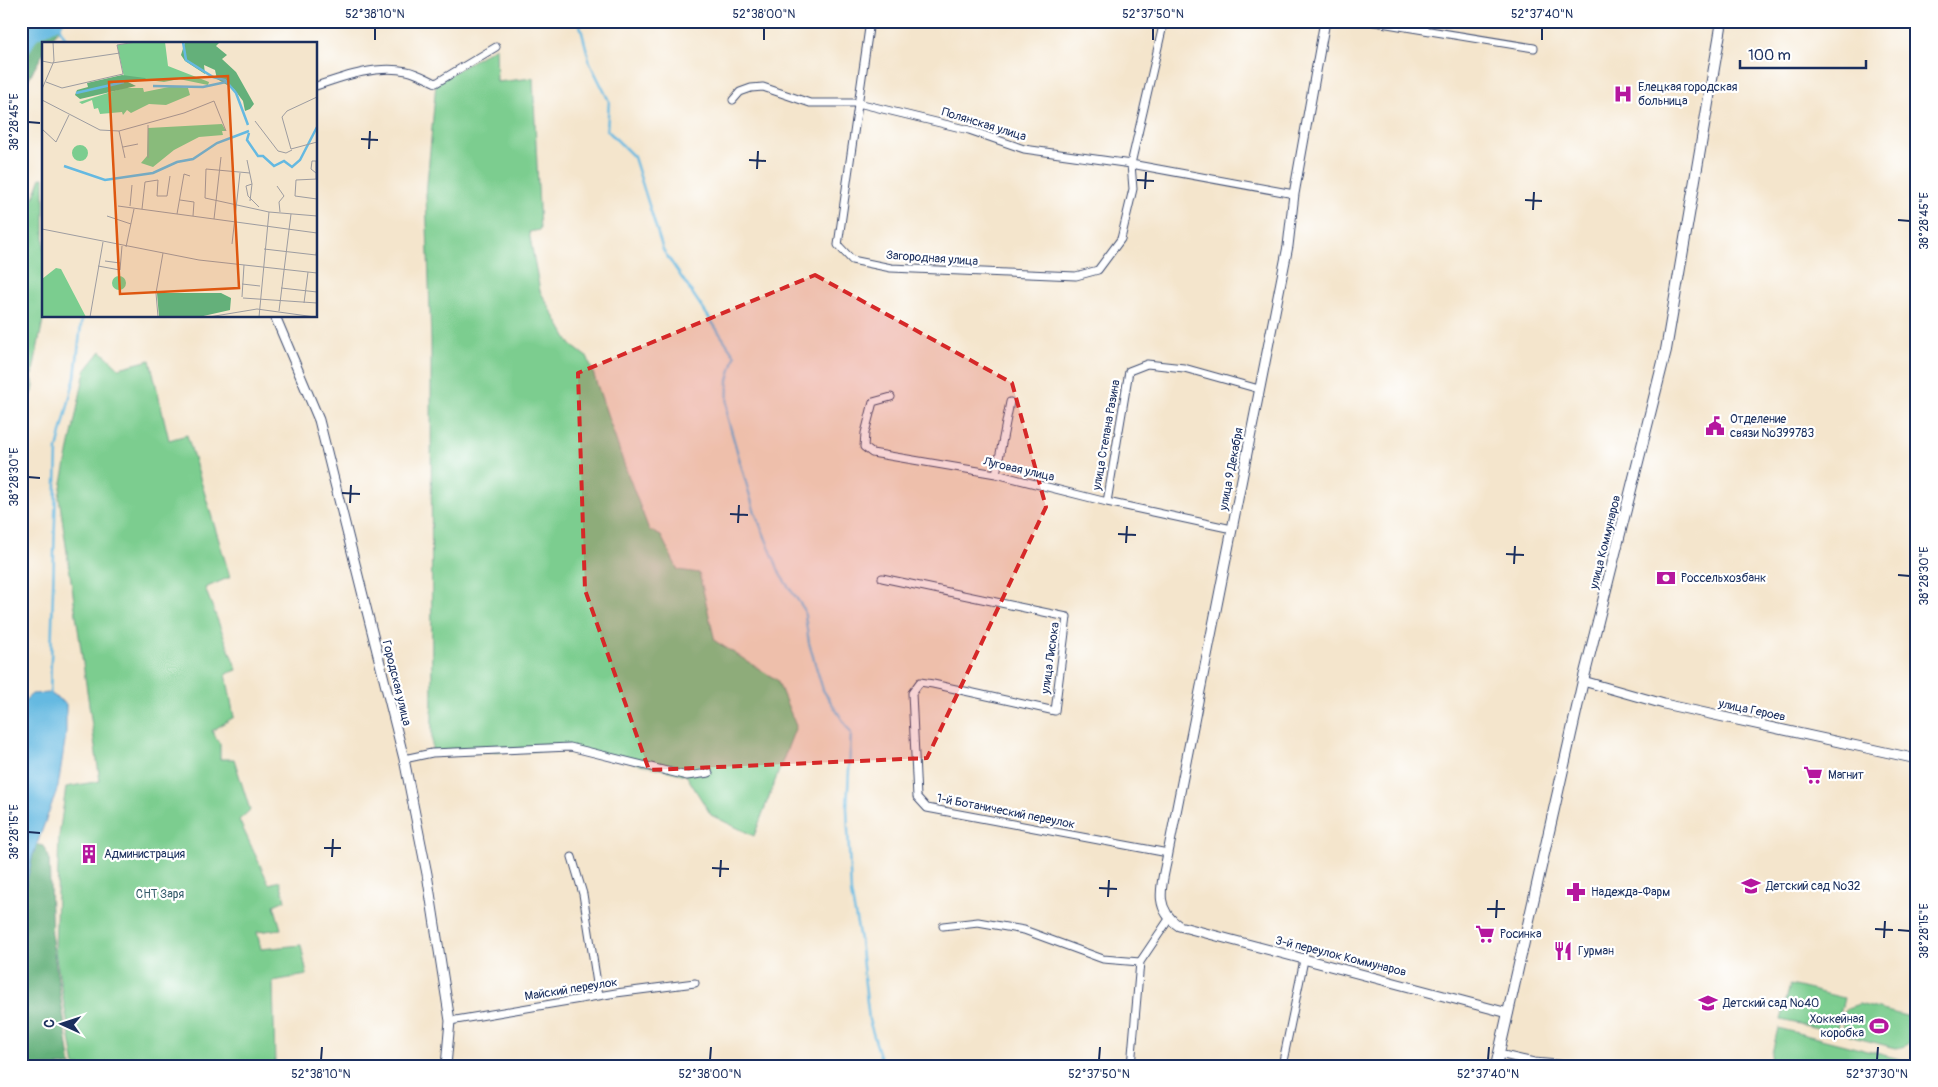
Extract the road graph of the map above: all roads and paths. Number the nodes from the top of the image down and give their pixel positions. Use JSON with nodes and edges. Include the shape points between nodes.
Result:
{"nodes":[{"id":1,"x":870,"y":21,"type":"edge"},
{"id":2,"x":1164,"y":21,"type":"edge"},
{"id":3,"x":1325,"y":21,"type":"edge"},
{"id":4,"x":1369,"y":21,"type":"edge"},
{"id":5,"x":1722,"y":21,"type":"edge"},
{"id":6,"x":496,"y":47,"type":"dead end"},
{"id":7,"x":1534,"y":48,"type":"dead end"},
{"id":8,"x":318,"y":85,"type":"edge"},
{"id":9,"x":733,"y":100,"type":"dead end"},
{"id":10,"x":858,"y":102,"type":"junction"},
{"id":11,"x":1131,"y":164,"type":"junction"},
{"id":12,"x":1294,"y":194,"type":"junction"},
{"id":13,"x":276,"y":318,"type":"edge"},
{"id":14,"x":1259,"y":389,"type":"junction"},
{"id":15,"x":890,"y":397,"type":"dead end"},
{"id":16,"x":1010,"y":402,"type":"dead end"},
{"id":17,"x":996,"y":474,"type":"junction"},
{"id":18,"x":1107,"y":502,"type":"junction"},
{"id":19,"x":1232,"y":529,"type":"junction"},
{"id":20,"x":882,"y":578,"type":"dead end"},
{"id":21,"x":1583,"y":682,"type":"junction"},
{"id":22,"x":912,"y":693,"type":"joint"},
{"id":23,"x":404,"y":759,"type":"junction"},
{"id":24,"x":1917,"y":759,"type":"edge"},
{"id":25,"x":710,"y":773,"type":"dead end"},
{"id":26,"x":1168,"y":853,"type":"junction"},
{"id":27,"x":572,"y":858,"type":"dead end"},
{"id":28,"x":1170,"y":919,"type":"junction"},
{"id":29,"x":943,"y":926,"type":"dead end"},
{"id":30,"x":1304,"y":960,"type":"junction"},
{"id":31,"x":1140,"y":962,"type":"junction"},
{"id":32,"x":695,"y":983,"type":"dead end"},
{"id":33,"x":599,"y":996,"type":"junction"},
{"id":34,"x":1508,"y":1013,"type":"junction"},
{"id":35,"x":450,"y":1021,"type":"junction"},
{"id":36,"x":1499,"y":1054,"type":"junction"},
{"id":37,"x":446,"y":1066,"type":"edge"},
{"id":38,"x":1130,"y":1066,"type":"edge"},
{"id":39,"x":1282,"y":1066,"type":"edge"},
{"id":40,"x":1496,"y":1066,"type":"edge"},
{"id":41,"x":1580,"y":1066,"type":"edge"}],
"edges":[{"from":1,"to":10,"type":"street","name":"Загородная улица"},
{"from":2,"to":11,"type":"street"},
{"from":3,"to":12,"type":"street","name":"улица 9 Декабря"},
{"from":4,"to":7,"type":"street"},
{"from":5,"to":21,"type":"main road","name":"улица Коммунаров","via":[[1666,350]]},
{"from":6,"to":8,"type":"street","via":[[436,83],[409,71],[390,69],[347,75]]},
{"from":9,"to":10,"type":"street","name":"Полянская улица","via":[[740,92],[763,87],[810,102]]},
{"from":10,"to":11,"type":"street","name":"Полянская улица","via":[[969,130],[1024,148]]},
{"from":10,"to":11,"type":"street","name":"Загородная улица","via":[[838,244],[852,260],[891,268],[1076,276],[1098,270],[1121,239],[1133,189]]},
{"from":11,"to":12,"type":"street","name":"Полянская улица"},
{"from":12,"to":14,"type":"street","name":"улица 9 Декабря","via":[[1288,246]]},
{"from":13,"to":23,"type":"street","name":"Городская улица","via":[[319,420]]},
{"from":14,"to":18,"type":"street","name":"улица Степана Разина","via":[[1184,368],[1147,364],[1128,371]]},
{"from":14,"to":19,"type":"street","name":"улица 9 Декабря"},
{"from":15,"to":17,"type":"street","name":"Луговая улица","via":[[873,402],[864,447],[872,453]]},
{"from":16,"to":17,"type":"street"},
{"from":17,"to":18,"type":"street","name":"Луговая улица"},
{"from":18,"to":19,"type":"street","name":"Луговая улица"},
{"from":19,"to":26,"type":"street","name":"улица 9 Декабря"},
{"from":20,"to":22,"type":"street","name":"улица Лисюка","via":[[1067,617],[1055,711],[920,682]]},
{"from":21,"to":24,"type":"street","name":"улица Героев","via":[[1664,704]]},
{"from":21,"to":34,"type":"main road","name":"улица Коммунаров"},
{"from":22,"to":26,"type":"street","name":"1-й Ботанический переулок","via":[[917,797],[927,808]]},
{"from":23,"to":25,"type":"street","via":[[432,753],[570,747],[687,776]]},
{"from":23,"to":35,"type":"street","name":"Городская улица","via":[[427,874]]},
{"from":26,"to":28,"type":"street","name":"улица 9 Декабря","via":[[1160,900],[1163,912]]},
{"from":27,"to":33,"type":"street","via":[[583,894]]},
{"from":28,"to":30,"type":"street","name":"3-й переулок Коммунаров","via":[[1179,926]]},
{"from":28,"to":31,"type":"street"},
{"from":29,"to":31,"type":"street","via":[[978,922],[1024,930],[1103,959]]},
{"from":30,"to":34,"type":"street","name":"3-й переулок Коммунаров"},
{"from":30,"to":39,"type":"street"},
{"from":31,"to":38,"type":"street"},
{"from":32,"to":33,"type":"street","name":"Майский переулок"},
{"from":33,"to":35,"type":"street","name":"Майский переулок"},
{"from":34,"to":36,"type":"main road","name":"улица Коммунаров"},
{"from":35,"to":37,"type":"street","name":"Городская улица"},
{"from":36,"to":40,"type":"main road","name":"улица Коммунаров"},
{"from":36,"to":41,"type":"street","via":[[1534,1062]]}]}
